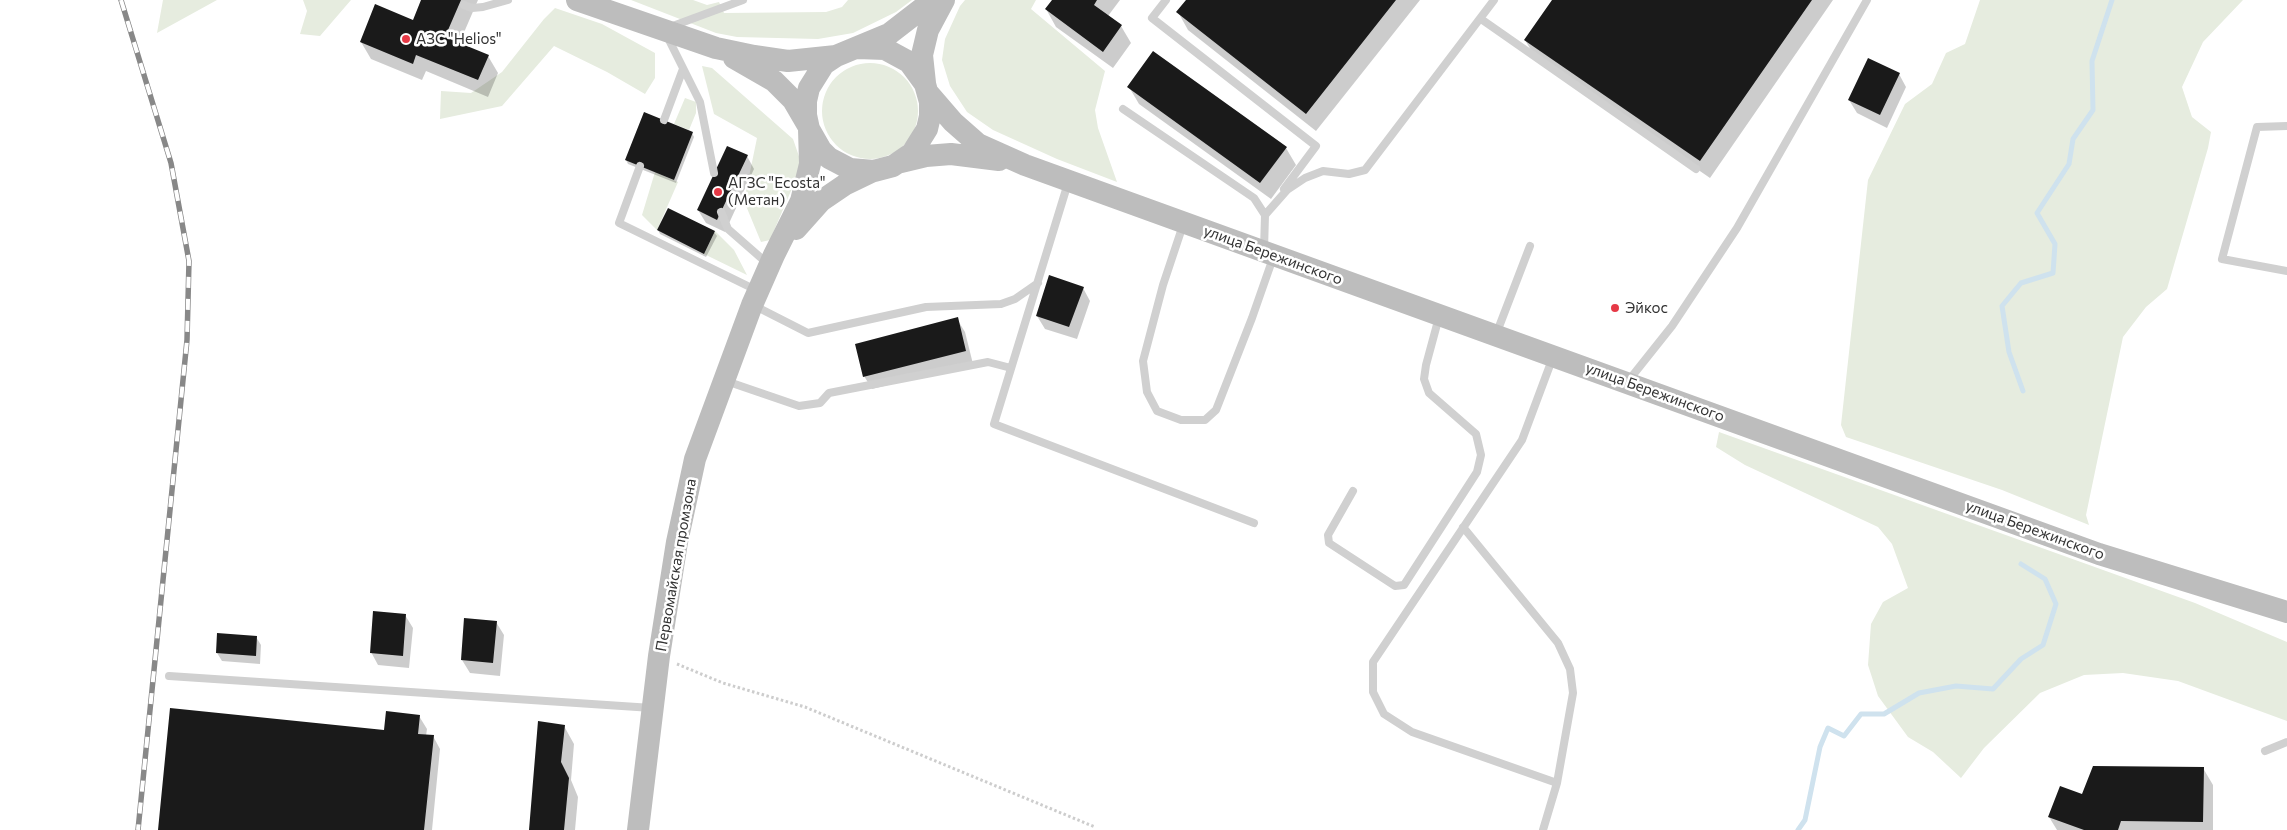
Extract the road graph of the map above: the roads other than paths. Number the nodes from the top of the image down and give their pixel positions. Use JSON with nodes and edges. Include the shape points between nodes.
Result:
{"nodes":[{"id":1,"x":508,"y":0,"type":"edge"},
{"id":2,"x":577,"y":0,"type":"edge"},
{"id":3,"x":743,"y":0,"type":"edge"},
{"id":4,"x":933,"y":0,"type":"edge"},
{"id":5,"x":944,"y":0,"type":"edge"},
{"id":6,"x":1166,"y":0,"type":"edge"},
{"id":7,"x":1494,"y":0,"type":"edge"},
{"id":8,"x":1867,"y":0,"type":"edge"},
{"id":9,"x":464,"y":5,"type":"dead end"},
{"id":10,"x":1481,"y":19,"type":"junction"},
{"id":11,"x":664,"y":30,"type":"junction"},
{"id":12,"x":716,"y":48,"type":"junction"},
{"id":13,"x":858,"y":48,"type":"junction"},
{"id":14,"x":836,"y":56,"type":"junction"},
{"id":15,"x":683,"y":69,"type":"junction"},
{"id":16,"x":926,"y":89,"type":"junction"},
{"id":17,"x":1123,"y":109,"type":"dead end"},
{"id":18,"x":664,"y":120,"type":"dead end"},
{"id":19,"x":2287,"y":126,"type":"edge"},
{"id":20,"x":808,"y":127,"type":"junction"},
{"id":21,"x":901,"y":162,"type":"junction"},
{"id":22,"x":1025,"y":165,"type":"junction"},
{"id":23,"x":640,"y":166,"type":"dead end"},
{"id":24,"x":1696,"y":169,"type":"dead end"},
{"id":25,"x":874,"y":171,"type":"junction"},
{"id":26,"x":714,"y":173,"type":"dead end"},
{"id":27,"x":1069,"y":181,"type":"junction"},
{"id":28,"x":1277,"y":199,"type":"junction"},
{"id":29,"x":721,"y":212,"type":"dead end"},
{"id":30,"x":1265,"y":215,"type":"junction"},
{"id":31,"x":1184,"y":223,"type":"junction"},
{"id":32,"x":1530,"y":246,"type":"dead end"},
{"id":33,"x":1269,"y":254,"type":"junction"},
{"id":34,"x":772,"y":260,"type":"junction"},
{"id":35,"x":2287,"y":271,"type":"edge"},
{"id":36,"x":1038,"y":283,"type":"junction"},
{"id":37,"x":755,"y":298,"type":"junction"},
{"id":38,"x":1440,"y":316,"type":"junction"},
{"id":39,"x":1496,"y":335,"type":"junction"},
{"id":40,"x":1554,"y":355,"type":"junction"},
{"id":41,"x":1011,"y":368,"type":"junction"},
{"id":42,"x":723,"y":380,"type":"junction"},
{"id":43,"x":1628,"y":382,"type":"junction"},
{"id":44,"x":1353,"y":491,"type":"dead end"},
{"id":45,"x":1254,"y":523,"type":"dead end"},
{"id":46,"x":1463,"y":527,"type":"junction"},
{"id":47,"x":2287,"y":612,"type":"edge"},
{"id":48,"x":168,"y":676,"type":"dead end"},
{"id":49,"x":654,"y":708,"type":"junction"},
{"id":50,"x":2287,"y":742,"type":"edge"},
{"id":51,"x":2265,"y":751,"type":"dead end"},
{"id":52,"x":1557,"y":783,"type":"junction"},
{"id":53,"x":638,"y":830,"type":"edge"},
{"id":54,"x":1543,"y":830,"type":"edge"}],
"edges":[{"from":1,"to":9,"type":"lane","via":[[483,7]]},
{"from":2,"to":11,"type":"main road"},
{"from":3,"to":11,"type":"lane"},
{"from":4,"to":13,"type":"main road","via":[[889,34]]},
{"from":5,"to":16,"type":"main road","via":[[928,30],[922,55]]},
{"from":6,"to":28,"type":"lane","via":[[1152,18],[1316,146]]},
{"from":7,"to":10,"type":"lane"},
{"from":8,"to":43,"type":"lane","via":[[1737,228],[1672,326]]},
{"from":10,"to":24,"type":"lane"},
{"from":10,"to":28,"type":"lane","via":[[1364,170],[1349,174],[1323,171],[1305,178]]},
{"from":11,"to":12,"type":"main road"},
{"from":11,"to":15,"type":"lane"},
{"from":12,"to":14,"type":"main road","via":[[788,61]]},
{"from":12,"to":20,"type":"main road","via":[[774,81],[793,100]]},
{"from":13,"to":14,"type":"main road"},
{"from":13,"to":16,"type":"main road","via":[[885,49],[898,55],[909,62]]},
{"from":14,"to":20,"type":"main road","via":[[824,64],[809,88],[806,101]]},
{"from":15,"to":18,"type":"lane"},
{"from":15,"to":26,"type":"lane","via":[[700,102]]},
{"from":16,"to":21,"type":"main road","via":[[930,116],[927,129]]},
{"from":16,"to":22,"type":"main road","via":[[953,122],[978,144]]},
{"from":17,"to":30,"type":"lane","via":[[1254,198]]},
{"from":19,"to":35,"type":"lane","via":[[2257,127],[2222,259]]},
{"from":20,"to":25,"type":"main road","via":[[821,150],[834,161],[850,169]]},
{"from":20,"to":34,"type":"main road","via":[[810,164],[801,202]]},
{"from":21,"to":22,"type":"main road","via":[[951,154]]},
{"from":21,"to":25,"type":"main road"},
{"from":22,"to":27,"type":"main road","name":"улица Бережинского"},
{"from":23,"to":37,"type":"lane","via":[[619,223]]},
{"from":25,"to":34,"type":"main road","via":[[821,201]]},
{"from":27,"to":31,"type":"main road","name":"улица Бережинского"},
{"from":27,"to":36,"type":"lane"},
{"from":28,"to":30,"type":"lane"},
{"from":29,"to":34,"type":"lane","via":[[728,230]]},
{"from":30,"to":33,"type":"lane"},
{"from":31,"to":33,"type":"main road","name":"улица Бережинского"},
{"from":31,"to":33,"type":"lane","via":[[1143,361],[1147,392],[1157,411],[1181,420],[1205,420],[1216,410],[1252,318]]},
{"from":32,"to":39,"type":"lane"},
{"from":33,"to":38,"type":"main road","name":"улица Бережинского"},
{"from":34,"to":37,"type":"main road","name":"Первомайская промзона"},
{"from":36,"to":37,"type":"lane","via":[[1015,299],[1001,304],[926,307],[808,333]]},
{"from":36,"to":41,"type":"lane"},
{"from":37,"to":42,"type":"main road","name":"Первомайская промзона"},
{"from":38,"to":39,"type":"main road","name":"улица Бережинского"},
{"from":38,"to":44,"type":"lane","via":[[1424,379],[1429,393],[1476,434],[1481,454],[1477,472],[1404,585],[1395,586],[1329,543],[1328,535]]},
{"from":39,"to":40,"type":"main road","name":"улица Бережинского"},
{"from":40,"to":43,"type":"main road","name":"улица Бережинского"},
{"from":40,"to":46,"type":"lane","via":[[1522,440]]},
{"from":41,"to":42,"type":"lane","via":[[988,362],[830,392],[820,402],[799,406]]},
{"from":41,"to":45,"type":"lane","via":[[994,424]]},
{"from":42,"to":49,"type":"main road","name":"Первомайская промзона","via":[[695,459],[677,542]]},
{"from":43,"to":47,"type":"main road","name":"улица Бережинского","via":[[2099,554]]},
{"from":46,"to":52,"type":"lane","via":[[1558,643],[1570,669],[1572,693]]},
{"from":46,"to":52,"type":"lane","via":[[1373,662],[1373,692],[1384,714],[1412,732]]},
{"from":48,"to":49,"type":"lane"},
{"from":49,"to":53,"type":"main road","name":"Первомайская промзона"},
{"from":50,"to":51,"type":"lane"},
{"from":52,"to":54,"type":"lane"}]}
